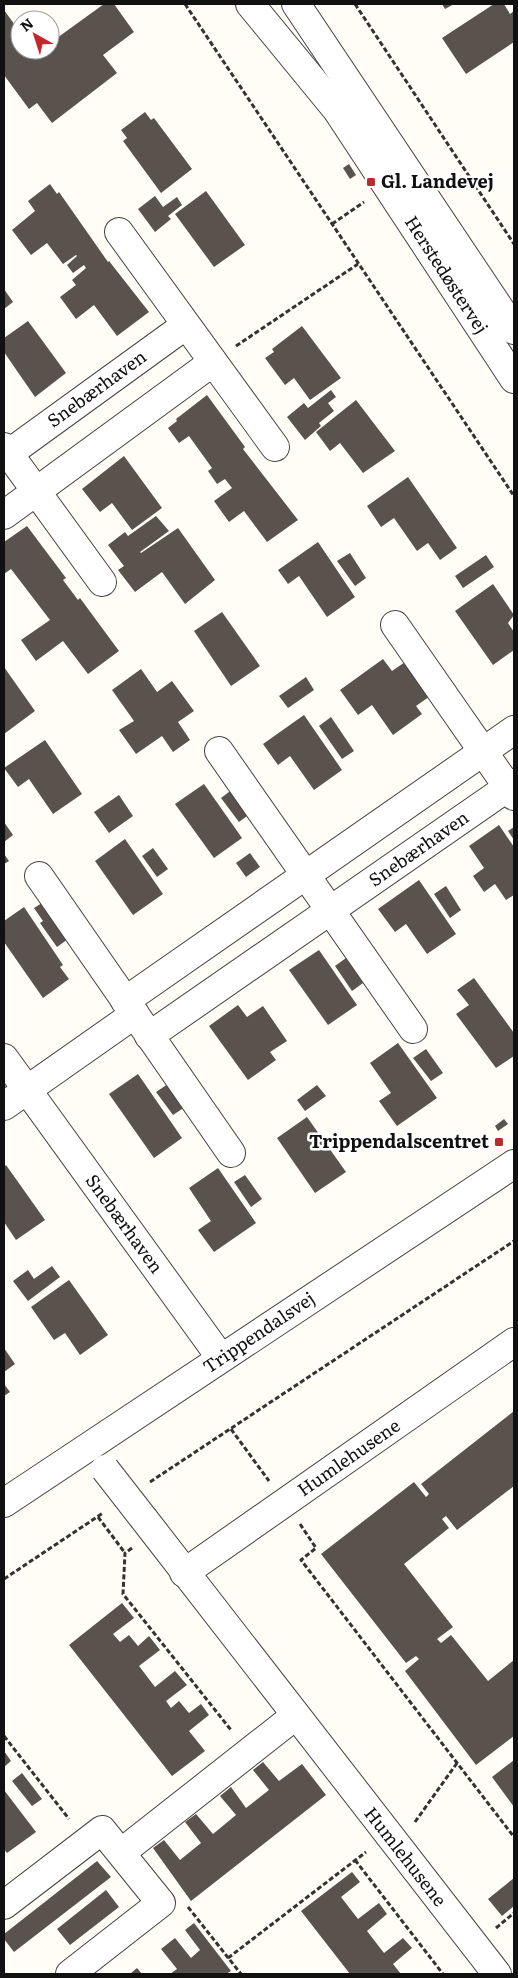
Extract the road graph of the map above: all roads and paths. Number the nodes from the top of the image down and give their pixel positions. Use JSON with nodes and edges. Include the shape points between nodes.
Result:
{"nodes":[{"id":1,"x":185,"y":4,"type":"edge"},
{"id":2,"x":250,"y":4,"type":"edge"},
{"id":3,"x":296,"y":4,"type":"edge"},
{"id":4,"x":355,"y":4,"type":"edge"},
{"id":5,"x":387,"y":186,"type":"junction"},
{"id":6,"x":332,"y":224,"type":"junction"},
{"id":7,"x":119,"y":232,"type":"dead end"},
{"id":8,"x":514,"y":244,"type":"edge"},
{"id":9,"x":358,"y":264,"type":"junction"},
{"id":10,"x":186,"y":325,"type":"junction"},
{"id":11,"x":514,"y":330,"type":"edge"},
{"id":12,"x":213,"y":362,"type":"junction"},
{"id":13,"x":514,"y":379,"type":"edge"},
{"id":14,"x":275,"y":447,"type":"dead end"},
{"id":15,"x":5,"y":452,"type":"edge"},
{"id":16,"x":36,"y":492,"type":"junction"},
{"id":17,"x":514,"y":496,"type":"edge"},
{"id":18,"x":4,"y":515,"type":"edge"},
{"id":19,"x":102,"y":582,"type":"dead end"},
{"id":20,"x":395,"y":625,"type":"dead end"},
{"id":21,"x":514,"y":730,"type":"edge"},
{"id":22,"x":219,"y":751,"type":"dead end"},
{"id":23,"x":483,"y":752,"type":"junction"},
{"id":24,"x":512,"y":789,"type":"edge"},
{"id":25,"x":306,"y":875,"type":"junction"},
{"id":26,"x":39,"y":876,"type":"dead end"},
{"id":27,"x":330,"y":910,"type":"junction"},
{"id":28,"x":136,"y":1017,"type":"junction"},
{"id":29,"x":413,"y":1029,"type":"dead end"},
{"id":30,"x":4,"y":1058,"type":"edge"},
{"id":31,"x":27,"y":1090,"type":"junction"},
{"id":32,"x":4,"y":1106,"type":"edge"},
{"id":33,"x":231,"y":1153,"type":"dead end"},
{"id":34,"x":514,"y":1164,"type":"edge"},
{"id":35,"x":514,"y":1242,"type":"edge"},
{"id":36,"x":514,"y":1342,"type":"edge"},
{"id":37,"x":221,"y":1358,"type":"junction"},
{"id":38,"x":231,"y":1429,"type":"junction"},
{"id":39,"x":90,"y":1447,"type":"junction"},
{"id":40,"x":252,"y":1459,"type":"dead end"},
{"id":41,"x":143,"y":1487,"type":"dead end"},
{"id":42,"x":285,"y":1502,"type":"junction"},
{"id":43,"x":4,"y":1503,"type":"edge"},
{"id":44,"x":105,"y":1512,"type":"dead end"},
{"id":45,"x":98,"y":1517,"type":"junction"},
{"id":46,"x":148,"y":1525,"type":"junction"},
{"id":47,"x":125,"y":1553,"type":"junction"},
{"id":48,"x":184,"y":1573,"type":"junction"},
{"id":49,"x":4,"y":1579,"type":"edge"},
{"id":50,"x":295,"y":1716,"type":"junction"},
{"id":51,"x":4,"y":1736,"type":"edge"},
{"id":52,"x":249,"y":1752,"type":"junction"},
{"id":53,"x":457,"y":1763,"type":"junction"},
{"id":54,"x":514,"y":1837,"type":"edge"},
{"id":55,"x":390,"y":1839,"type":"junction"},
{"id":56,"x":87,"y":1842,"type":"junction"},
{"id":57,"x":122,"y":1852,"type":"junction"},
{"id":58,"x":355,"y":1860,"type":"junction"},
{"id":59,"x":161,"y":1903,"type":"junction"},
{"id":60,"x":4,"y":1905,"type":"edge"},
{"id":61,"x":228,"y":1958,"type":"junction"},
{"id":62,"x":70,"y":1974,"type":"edge"},
{"id":63,"x":241,"y":1974,"type":"edge"},
{"id":64,"x":443,"y":1974,"type":"edge"},
{"id":65,"x":497,"y":1974,"type":"edge"}],
"edges":[{"from":1,"to":6,"type":"path"},
{"from":2,"to":5,"type":"street","name":"Herstedøstervej","via":[[337,110]]},
{"from":3,"to":11,"type":"street","name":"Herstedøstervej"},
{"from":4,"to":8,"type":"path"},
{"from":5,"to":6,"type":"path"},
{"from":5,"to":13,"type":"street","name":"Herstedøstervej"},
{"from":6,"to":9,"type":"path"},
{"from":7,"to":10,"type":"street"},
{"from":9,"to":12,"type":"path"},
{"from":9,"to":17,"type":"path"},
{"from":10,"to":12,"type":"street"},
{"from":10,"to":15,"type":"street","name":"Snebærhaven"},
{"from":12,"to":14,"type":"street"},
{"from":12,"to":16,"type":"street"},
{"from":15,"to":16,"type":"street","name":"Snebærhaven"},
{"from":16,"to":18,"type":"street"},
{"from":16,"to":19,"type":"street","name":"Snebærhaven"},
{"from":20,"to":23,"type":"street","name":"Snebærhaven"},
{"from":21,"to":23,"type":"street","name":"Snebærhaven"},
{"from":22,"to":25,"type":"street"},
{"from":23,"to":24,"type":"street","name":"Snebærhaven"},
{"from":23,"to":25,"type":"street","name":"Snebærhaven"},
{"from":24,"to":27,"type":"street","name":"Snebærhaven"},
{"from":25,"to":27,"type":"street"},
{"from":25,"to":28,"type":"street","name":"Snebærhaven"},
{"from":26,"to":28,"type":"street"},
{"from":27,"to":28,"type":"street","name":"Snebærhaven"},
{"from":27,"to":29,"type":"street"},
{"from":28,"to":31,"type":"street","name":"Snebærhaven"},
{"from":28,"to":33,"type":"street"},
{"from":30,"to":31,"type":"street","name":"Snebærhaven"},
{"from":31,"to":32,"type":"street","name":"Snebærhaven"},
{"from":31,"to":37,"type":"street","name":"Snebærhaven"},
{"from":34,"to":37,"type":"street","name":"Trippendalsvej"},
{"from":35,"to":38,"type":"path"},
{"from":36,"to":42,"type":"street","name":"Humlehusene"},
{"from":37,"to":39,"type":"street","name":"Trippendalsvej"},
{"from":38,"to":40,"type":"path"},
{"from":38,"to":41,"type":"path"},
{"from":39,"to":43,"type":"street","name":"Trippendalsvej"},
{"from":39,"to":46,"type":"street","name":"Humlehusene","bridge":true},
{"from":42,"to":48,"type":"street","name":"Humlehusene"},
{"from":42,"to":53,"type":"path","via":[[316,1548],[301,1560]]},
{"from":44,"to":45,"type":"path"},
{"from":45,"to":47,"type":"path"},
{"from":45,"to":49,"type":"path"},
{"from":46,"to":47,"type":"path"},
{"from":46,"to":48,"type":"street","name":"Humlehusene"},
{"from":47,"to":52,"type":"path","via":[[123,1594]]},
{"from":48,"to":50,"type":"street","name":"Humlehusene"},
{"from":50,"to":52,"type":"street"},
{"from":50,"to":55,"type":"street","name":"Humlehusene"},
{"from":51,"to":56,"type":"path"},
{"from":52,"to":57,"type":"street"},
{"from":53,"to":54,"type":"path"},
{"from":53,"to":55,"type":"path","via":[[406,1834]]},
{"from":55,"to":58,"type":"path"},
{"from":55,"to":65,"type":"street","name":"Humlehusene"},
{"from":56,"to":57,"type":"street","via":[[102,1830]]},
{"from":56,"to":60,"type":"street"},
{"from":57,"to":59,"type":"street"},
{"from":58,"to":61,"type":"path"},
{"from":58,"to":64,"type":"path"},
{"from":59,"to":61,"type":"path","via":[[186,1905]]},
{"from":59,"to":62,"type":"street"},
{"from":61,"to":63,"type":"path"}]}
